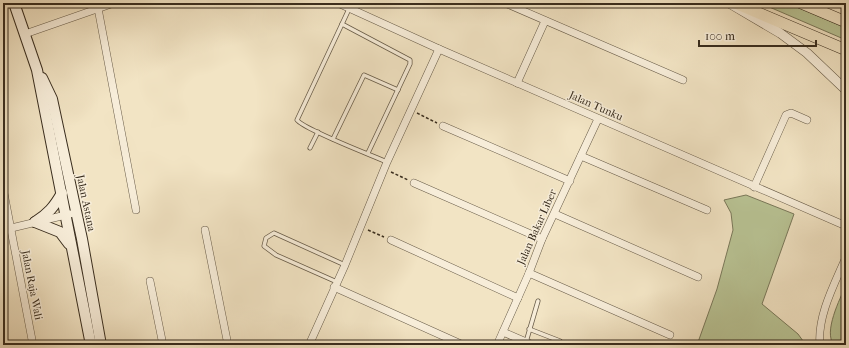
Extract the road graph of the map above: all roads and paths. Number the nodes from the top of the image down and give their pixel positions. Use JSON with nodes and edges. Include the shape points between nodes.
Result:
{"nodes":[{"id":1,"x":14,"y":3,"type":"edge"},
{"id":2,"x":114,"y":3,"type":"edge"},
{"id":3,"x":338,"y":3,"type":"edge"},
{"id":4,"x":505,"y":3,"type":"edge"},
{"id":5,"x":729,"y":3,"type":"edge"},
{"id":6,"x":735,"y":3,"type":"edge"},
{"id":7,"x":802,"y":3,"type":"edge"},
{"id":8,"x":97,"y":6,"type":"edge"},
{"id":9,"x":349,"y":8,"type":"junction"},
{"id":10,"x":545,"y":20,"type":"junction"},
{"id":11,"x":846,"y":22,"type":"edge"},
{"id":12,"x":342,"y":24,"type":"junction"},
{"id":13,"x":25,"y":34,"type":"junction"},
{"id":14,"x":439,"y":49,"type":"junction"},
{"id":15,"x":846,"y":50,"type":"edge"},
{"id":16,"x":37,"y":70,"type":"junction"},
{"id":17,"x":683,"y":80,"type":"dead end"},
{"id":18,"x":517,"y":83,"type":"junction"},
{"id":19,"x":398,"y":90,"type":"junction"},
{"id":20,"x":846,"y":90,"type":"edge"},
{"id":21,"x":411,"y":111,"type":"junction"},
{"id":22,"x":598,"y":119,"type":"junction"},
{"id":23,"x":806,"y":120,"type":"dead end"},
{"id":24,"x":444,"y":126,"type":"joint"},
{"id":25,"x":318,"y":132,"type":"junction"},
{"id":26,"x":334,"y":138,"type":"junction"},
{"id":27,"x":310,"y":148,"type":"dead end"},
{"id":28,"x":368,"y":153,"type":"junction"},
{"id":29,"x":581,"y":156,"type":"junction"},
{"id":30,"x":387,"y":162,"type":"junction"},
{"id":31,"x":384,"y":169,"type":"junction"},
{"id":32,"x":570,"y":181,"type":"junction"},
{"id":33,"x":414,"y":183,"type":"joint"},
{"id":34,"x":754,"y":187,"type":"junction"},
{"id":35,"x":3,"y":188,"type":"edge"},
{"id":36,"x":62,"y":193,"type":"junction"},
{"id":37,"x":136,"y":210,"type":"dead end"},
{"id":38,"x":707,"y":210,"type":"dead end"},
{"id":39,"x":76,"y":213,"type":"junction"},
{"id":40,"x":555,"y":214,"type":"junction"},
{"id":41,"x":65,"y":216,"type":"junction"},
{"id":42,"x":35,"y":222,"type":"junction"},
{"id":43,"x":361,"y":226,"type":"junction"},
{"id":44,"x":846,"y":226,"type":"edge"},
{"id":45,"x":11,"y":228,"type":"junction"},
{"id":46,"x":3,"y":230,"type":"edge"},
{"id":47,"x":205,"y":230,"type":"dead end"},
{"id":48,"x":542,"y":239,"type":"junction"},
{"id":49,"x":391,"y":240,"type":"joint"},
{"id":50,"x":71,"y":247,"type":"junction"},
{"id":51,"x":846,"y":257,"type":"edge"},
{"id":52,"x":345,"y":265,"type":"junction"},
{"id":53,"x":529,"y":273,"type":"junction"},
{"id":54,"x":698,"y":277,"type":"dead end"},
{"id":55,"x":150,"y":281,"type":"dead end"},
{"id":56,"x":335,"y":285,"type":"junction"},
{"id":57,"x":518,"y":298,"type":"junction"},
{"id":58,"x":538,"y":301,"type":"dead end"},
{"id":59,"x":530,"y":329,"type":"junction"},
{"id":60,"x":503,"y":332,"type":"junction"},
{"id":61,"x":670,"y":335,"type":"dead end"},
{"id":62,"x":560,"y":341,"type":"dead end"},
{"id":63,"x":530,"y":344,"type":"edge"},
{"id":64,"x":32,"y":345,"type":"edge"},
{"id":65,"x":91,"y":345,"type":"edge"},
{"id":66,"x":100,"y":345,"type":"edge"},
{"id":67,"x":163,"y":345,"type":"edge"},
{"id":68,"x":228,"y":345,"type":"edge"},
{"id":69,"x":309,"y":345,"type":"edge"},
{"id":70,"x":464,"y":345,"type":"edge"},
{"id":71,"x":496,"y":345,"type":"edge"},
{"id":72,"x":820,"y":345,"type":"edge"}],
"edges":[{"from":1,"to":13,"type":"main road","name":"Jalan Astana"},
{"from":2,"to":8,"type":"street"},
{"from":3,"to":9,"type":"street","name":"Jalan Tunku"},
{"from":4,"to":10,"type":"street"},
{"from":5,"to":20,"type":"street","via":[[780,33],[807,53]]},
{"from":6,"to":15,"type":"main road"},
{"from":7,"to":11,"type":"main road"},
{"from":8,"to":13,"type":"street"},
{"from":8,"to":37,"type":"street"},
{"from":9,"to":12,"type":"lane"},
{"from":9,"to":14,"type":"street","name":"Jalan Tunku"},
{"from":10,"to":17,"type":"street"},
{"from":10,"to":18,"type":"street"},
{"from":12,"to":19,"type":"lane","via":[[410,60]]},
{"from":12,"to":25,"type":"lane","via":[[297,120]]},
{"from":13,"to":16,"type":"main road","name":"Jalan Astana"},
{"from":14,"to":18,"type":"street","name":"Jalan Tunku"},
{"from":14,"to":21,"type":"street"},
{"from":16,"to":36,"type":"main road","name":"Jalan Astana"},
{"from":16,"to":39,"type":"main road","name":"Jalan Astana","via":[[52,99]]},
{"from":18,"to":22,"type":"street","name":"Jalan Tunku"},
{"from":19,"to":26,"type":"lane","via":[[364,75]]},
{"from":19,"to":28,"type":"lane"},
{"from":21,"to":24,"type":"path"},
{"from":21,"to":30,"type":"street"},
{"from":22,"to":29,"type":"street","name":"Jalan Bakar Liber"},
{"from":22,"to":34,"type":"street","name":"Jalan Tunku"},
{"from":23,"to":34,"type":"street","via":[[786,114]]},
{"from":24,"to":32,"type":"street"},
{"from":25,"to":26,"type":"lane"},
{"from":25,"to":27,"type":"lane"},
{"from":26,"to":28,"type":"lane"},
{"from":28,"to":30,"type":"lane"},
{"from":29,"to":32,"type":"street","name":"Jalan Bakar Liber"},
{"from":29,"to":38,"type":"street"},
{"from":30,"to":31,"type":"street"},
{"from":31,"to":33,"type":"path"},
{"from":31,"to":43,"type":"street"},
{"from":32,"to":40,"type":"street","name":"Jalan Bakar Liber"},
{"from":33,"to":48,"type":"street"},
{"from":34,"to":44,"type":"street","name":"Jalan Tunku"},
{"from":35,"to":45,"type":"street","name":"Jalan Raja Wali"},
{"from":36,"to":41,"type":"main road","name":"Jalan Astana"},
{"from":36,"to":42,"type":"main road","via":[[47,215]]},
{"from":39,"to":41,"type":"street"},
{"from":39,"to":66,"type":"main road","name":"Jalan Astana"},
{"from":40,"to":48,"type":"street","name":"Jalan Bakar Liber"},
{"from":40,"to":54,"type":"street"},
{"from":41,"to":42,"type":"street"},
{"from":41,"to":50,"type":"main road","name":"Jalan Astana"},
{"from":42,"to":45,"type":"street"},
{"from":42,"to":50,"type":"main road","via":[[60,232]]},
{"from":43,"to":49,"type":"path"},
{"from":43,"to":52,"type":"street"},
{"from":45,"to":46,"type":"street"},
{"from":45,"to":64,"type":"street","name":"Jalan Raja Wali"},
{"from":47,"to":68,"type":"street"},
{"from":48,"to":53,"type":"street","name":"Jalan Bakar Liber"},
{"from":49,"to":57,"type":"street"},
{"from":50,"to":65,"type":"main road","name":"Jalan Astana"},
{"from":51,"to":72,"type":"street","via":[[828,301],[820,331]]},
{"from":52,"to":56,"type":"street"},
{"from":52,"to":56,"type":"lane","via":[[274,233],[266,238],[264,246],[276,255]]},
{"from":53,"to":57,"type":"street","name":"Jalan Bakar Liber"},
{"from":53,"to":61,"type":"street"},
{"from":55,"to":67,"type":"street"},
{"from":56,"to":69,"type":"street"},
{"from":56,"to":70,"type":"street"},
{"from":57,"to":60,"type":"street","name":"Jalan Bakar Liber"},
{"from":58,"to":59,"type":"lane"},
{"from":59,"to":62,"type":"lane"},
{"from":59,"to":63,"type":"lane"},
{"from":60,"to":63,"type":"street"},
{"from":60,"to":71,"type":"street","name":"Jalan Bakar Liber"}]}
